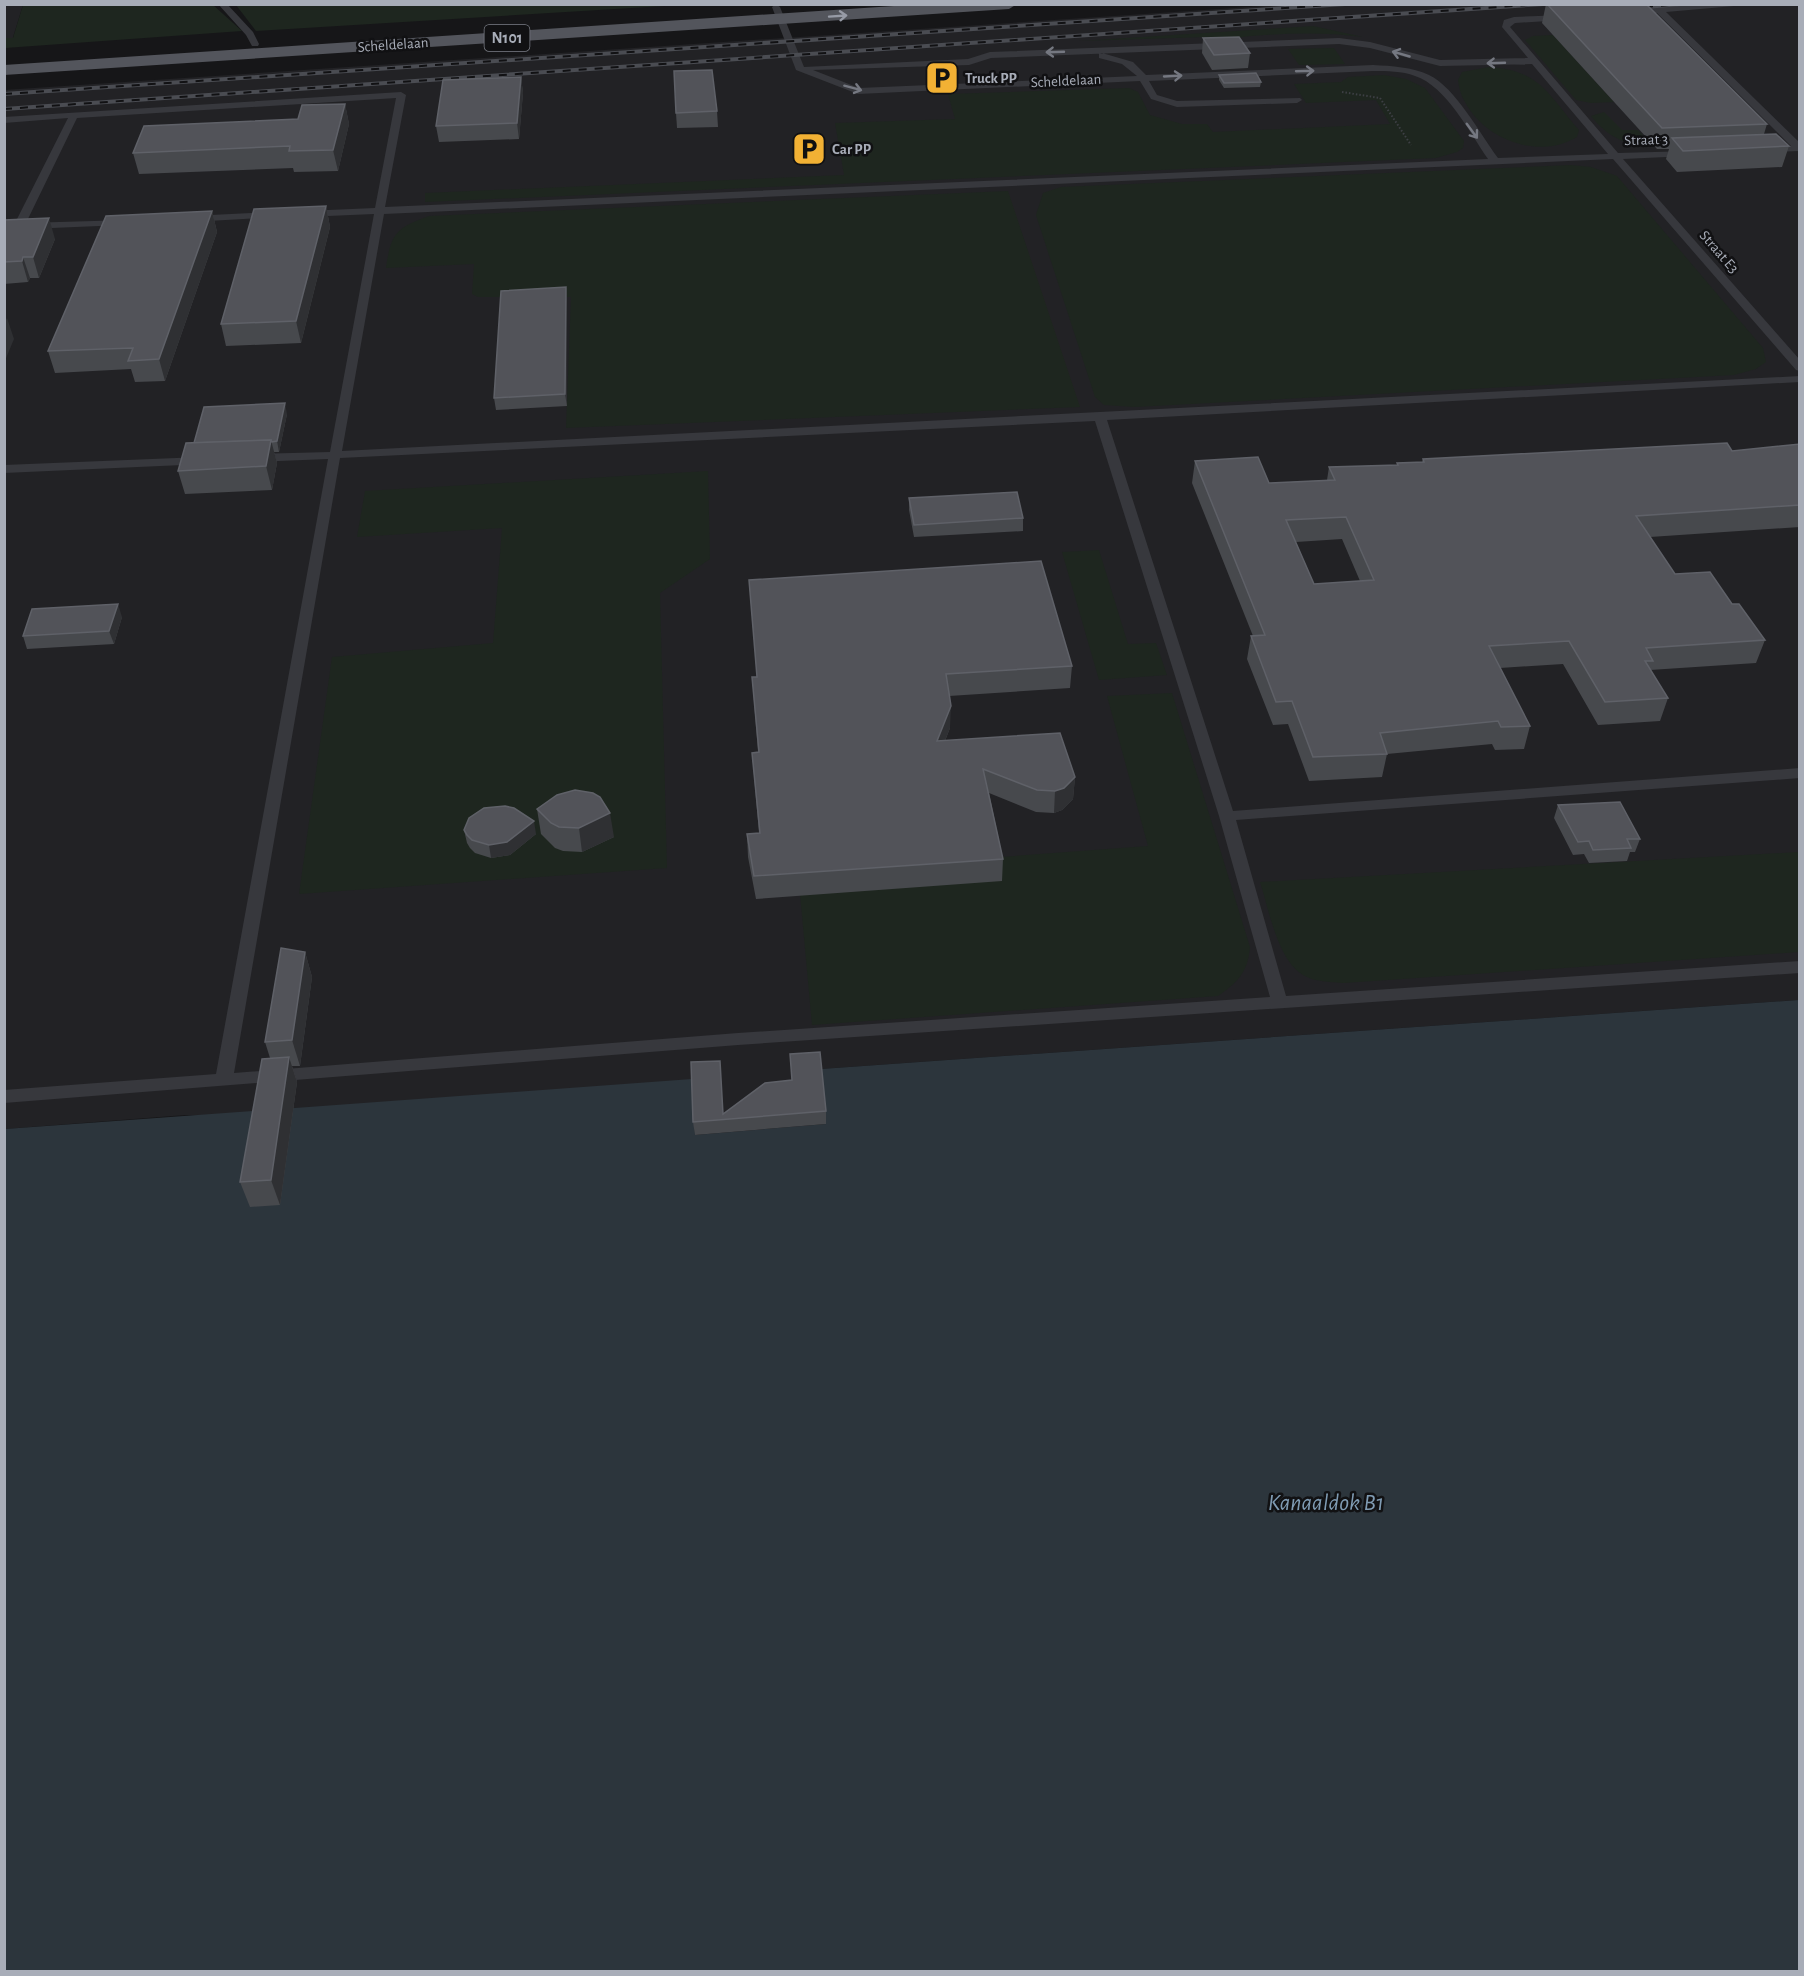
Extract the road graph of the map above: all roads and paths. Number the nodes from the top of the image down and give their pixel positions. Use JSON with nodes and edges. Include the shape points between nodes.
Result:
{"nodes":[{"id":1,"x":222,"y":4,"type":"edge"},
{"id":2,"x":822,"y":4,"type":"edge"},
{"id":3,"x":1009,"y":4,"type":"edge"},
{"id":4,"x":1754,"y":4,"type":"edge"},
{"id":5,"x":1660,"y":10,"type":"junction"},
{"id":6,"x":1626,"y":13,"type":"edge"},
{"id":7,"x":778,"y":14,"type":"junction"},
{"id":8,"x":1569,"y":16,"type":"edge"},
{"id":9,"x":255,"y":44,"type":"junction"},
{"id":10,"x":1081,"y":51,"type":"junction"},
{"id":11,"x":4,"y":60,"type":"edge"},
{"id":12,"x":1534,"y":62,"type":"junction"},
{"id":13,"x":1458,"y":65,"type":"junction"},
{"id":14,"x":799,"y":68,"type":"junction"},
{"id":15,"x":4,"y":70,"type":"edge"},
{"id":16,"x":1142,"y":78,"type":"junction"},
{"id":17,"x":1439,"y":85,"type":"junction"},
{"id":18,"x":1334,"y":91,"type":"dead end"},
{"id":19,"x":1297,"y":100,"type":"dead end"},
{"id":20,"x":74,"y":115,"type":"junction"},
{"id":21,"x":4,"y":120,"type":"edge"},
{"id":22,"x":1799,"y":148,"type":"edge"},
{"id":23,"x":1762,"y":150,"type":"edge"},
{"id":24,"x":1694,"y":153,"type":"edge"},
{"id":25,"x":1615,"y":156,"type":"junction"},
{"id":26,"x":1494,"y":160,"type":"junction"},
{"id":27,"x":1424,"y":164,"type":"junction"},
{"id":28,"x":380,"y":210,"type":"junction"},
{"id":29,"x":287,"y":214,"type":"edge"},
{"id":30,"x":298,"y":214,"type":"edge"},
{"id":31,"x":182,"y":219,"type":"edge"},
{"id":32,"x":135,"y":221,"type":"edge"},
{"id":33,"x":19,"y":226,"type":"junction"},
{"id":34,"x":4,"y":227,"type":"edge"},
{"id":35,"x":1800,"y":368,"type":"edge"},
{"id":36,"x":1800,"y":379,"type":"edge"},
{"id":37,"x":1100,"y":417,"type":"junction"},
{"id":38,"x":335,"y":455,"type":"junction"},
{"id":39,"x":240,"y":459,"type":"edge"},
{"id":40,"x":217,"y":460,"type":"edge"},
{"id":41,"x":4,"y":469,"type":"edge"},
{"id":42,"x":1800,"y":773,"type":"edge"},
{"id":43,"x":1227,"y":816,"type":"junction"},
{"id":44,"x":1800,"y":967,"type":"edge"},
{"id":45,"x":1280,"y":1002,"type":"junction"},
{"id":46,"x":224,"y":1080,"type":"junction"},
{"id":47,"x":4,"y":1097,"type":"edge"}],
"edges":[{"from":1,"to":9,"type":"lane"},
{"from":2,"to":7,"type":"main road","name":"Scheldelaan","number":"N101"},
{"from":7,"to":3,"type":"main road","name":"Scheldelaan","number":"N101","one_way":true},
{"from":4,"to":5,"type":"lane"},
{"from":5,"to":6,"type":"lane"},
{"from":5,"to":22,"type":"lane"},
{"from":7,"to":9,"type":"main road","name":"Scheldelaan","number":"N101"},
{"from":7,"to":14,"type":"lane"},
{"from":7,"to":15,"type":"main road","name":"Scheldelaan","number":"N101"},
{"from":8,"to":12,"type":"lane","name":"Straat E3","via":[[1507,22],[1508,31]]},
{"from":9,"to":11,"type":"main road","name":"Scheldelaan","number":"N101"},
{"from":13,"to":10,"type":"lane","one_way":true,"via":[[1339,41]]},
{"from":10,"to":14,"type":"lane","one_way":true,"via":[[990,55],[969,62]]},
{"from":10,"to":16,"type":"lane","via":[[1131,65]]},
{"from":12,"to":13,"type":"lane","one_way":true},
{"from":12,"to":25,"type":"lane","name":"Straat E3"},
{"from":13,"to":17,"type":"lane","via":[[1441,73]]},
{"from":14,"to":16,"type":"lane","name":"Scheldelaan","one_way":true,"via":[[858,91]]},
{"from":16,"to":17,"type":"lane","name":"Scheldelaan","one_way":true,"via":[[1392,69],[1419,74]]},
{"from":16,"to":19,"type":"lane","via":[[1153,97],[1177,104]]},
{"from":17,"to":26,"type":"lane","one_way":true},
{"from":18,"to":27,"type":"path","via":[[1380,98]]},
{"from":20,"to":21,"type":"lane"},
{"from":20,"to":28,"type":"lane","via":[[402,95]]},
{"from":20,"to":33,"type":"lane"},
{"from":22,"to":23,"type":"lane"},
{"from":24,"to":25,"type":"lane","name":"Straat 3"},
{"from":25,"to":26,"type":"lane","name":"Straat 3"},
{"from":25,"to":35,"type":"lane","name":"Straat E3"},
{"from":26,"to":27,"type":"lane","name":"Straat 3"},
{"from":27,"to":28,"type":"lane","name":"Straat 3"},
{"from":28,"to":30,"type":"lane","name":"Straat 3"},
{"from":28,"to":38,"type":"lane"},
{"from":29,"to":31,"type":"lane"},
{"from":32,"to":33,"type":"lane"},
{"from":33,"to":34,"type":"lane"},
{"from":36,"to":37,"type":"lane"},
{"from":37,"to":38,"type":"lane"},
{"from":37,"to":43,"type":"lane"},
{"from":38,"to":39,"type":"lane"},
{"from":38,"to":46,"type":"lane"},
{"from":40,"to":41,"type":"lane"},
{"from":42,"to":43,"type":"lane"},
{"from":43,"to":45,"type":"lane"},
{"from":44,"to":45,"type":"lane"},
{"from":45,"to":46,"type":"lane","via":[[738,1039]]},
{"from":46,"to":47,"type":"lane"}]}
